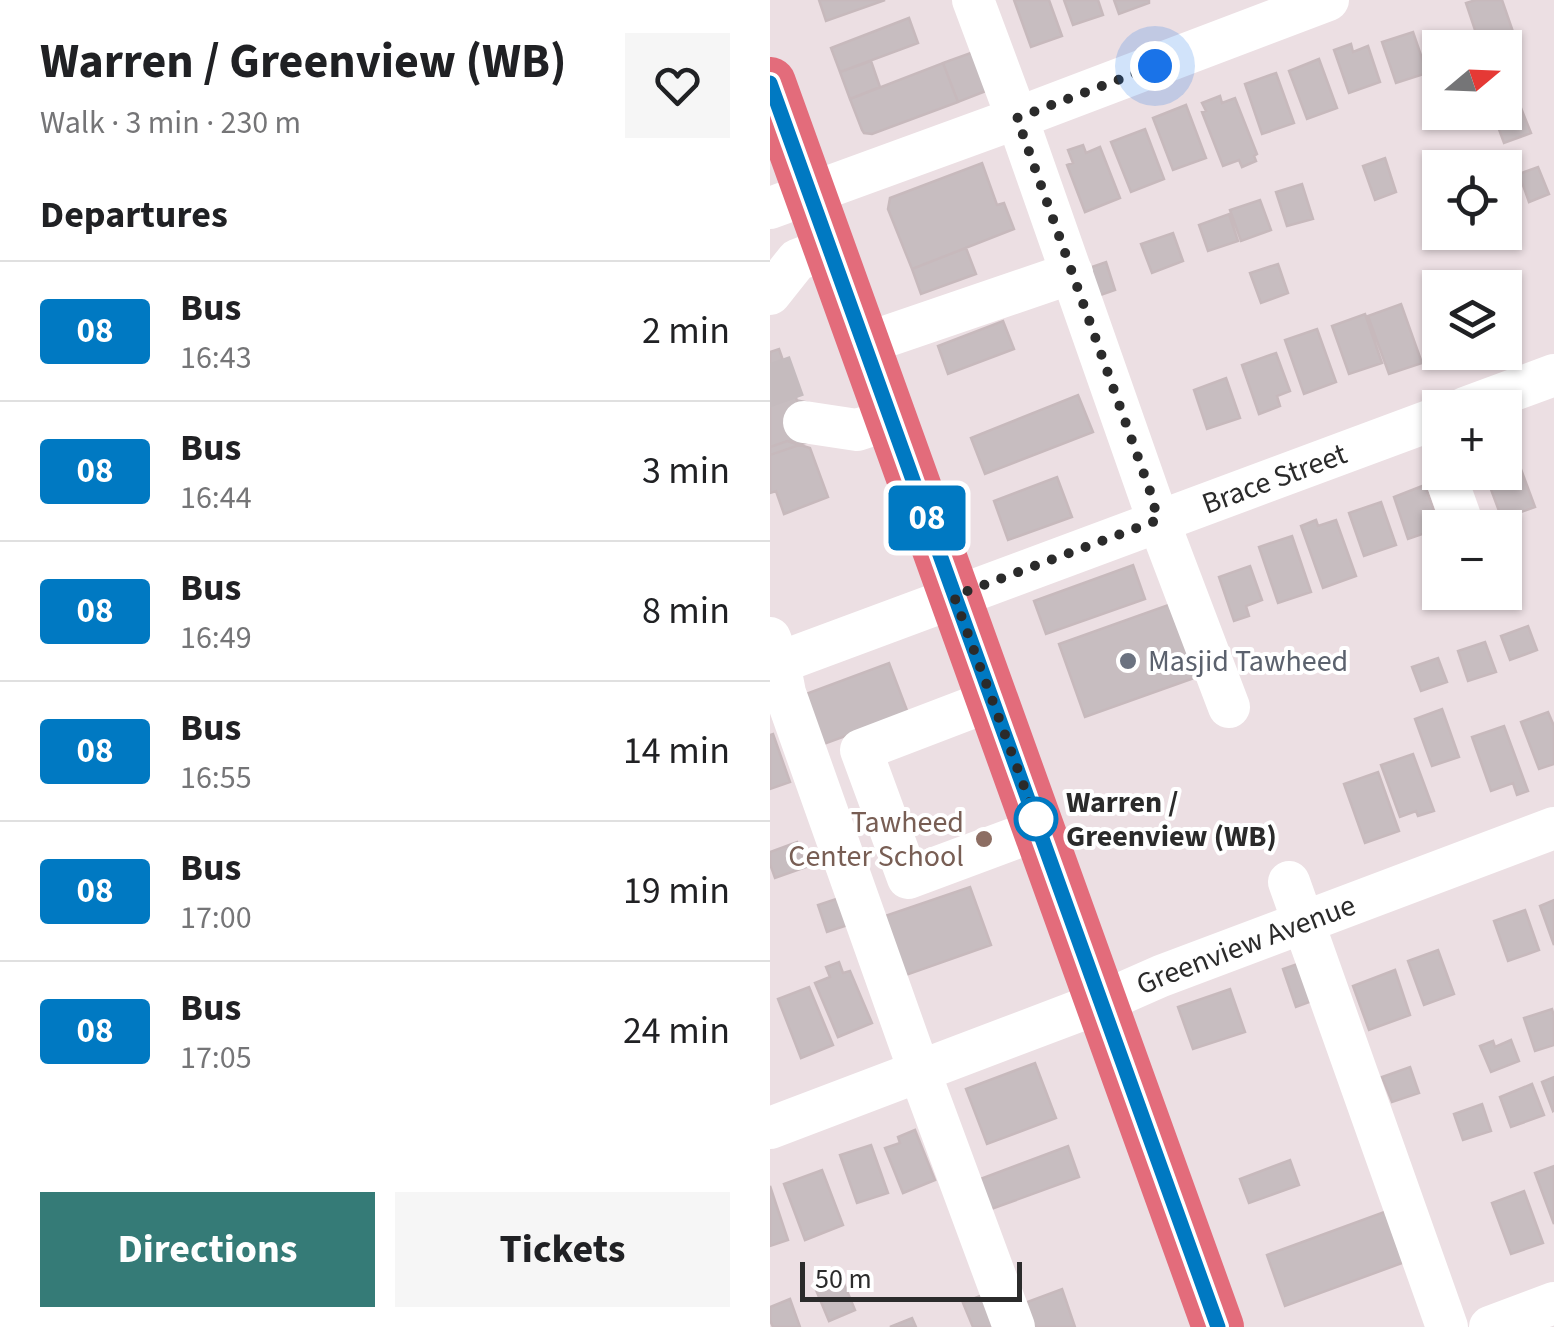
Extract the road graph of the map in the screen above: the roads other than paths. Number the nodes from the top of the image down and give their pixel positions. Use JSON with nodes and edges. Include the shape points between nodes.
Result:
{"nodes":[{"id":1,"x":972,"y":0,"type":"edge"},
{"id":2,"x":1328,"y":0,"type":"edge"},
{"id":3,"x":770,"y":83,"type":"edge"},
{"id":4,"x":1017,"y":118,"type":"junction"},
{"id":5,"x":790,"y":201,"type":"edge"},
{"id":6,"x":829,"y":248,"type":"junction"},
{"id":7,"x":1072,"y":273,"type":"junction"},
{"id":8,"x":770,"y":294,"type":"edge"},
{"id":9,"x":864,"y":344,"type":"junction"},
{"id":10,"x":1554,"y":374,"type":"edge"},
{"id":11,"x":1520,"y":390,"type":"edge"},
{"id":12,"x":891,"y":418,"type":"junction"},
{"id":13,"x":804,"y":422,"type":"dead end"},
{"id":14,"x":1422,"y":434,"type":"edge"},
{"id":15,"x":1158,"y":520,"type":"junction"},
{"id":16,"x":954,"y":596,"type":"junction"},
{"id":17,"x":773,"y":655,"type":"edge"},
{"id":18,"x":992,"y":700,"type":"junction"},
{"id":19,"x":1229,"y":707,"type":"dead end"},
{"id":20,"x":1554,"y":828,"type":"edge"},
{"id":21,"x":1040,"y":830,"type":"junction"},
{"id":22,"x":1289,"y":882,"type":"dead end"},
{"id":23,"x":1302,"y":923,"type":"junction"},
{"id":24,"x":1102,"y":1002,"type":"junction"},
{"id":25,"x":920,"y":1073,"type":"junction"},
{"id":26,"x":770,"y":1128,"type":"edge"},
{"id":27,"x":1554,"y":1302,"type":"edge"},
{"id":28,"x":1014,"y":1327,"type":"edge"},
{"id":29,"x":1218,"y":1327,"type":"edge"},
{"id":30,"x":1448,"y":1327,"type":"edge"},
{"id":31,"x":1490,"y":1327,"type":"edge"}],
"edges":[{"from":1,"to":4,"type":"street"},
{"from":2,"to":4,"type":"street"},
{"from":3,"to":5,"type":"main road"},
{"from":4,"to":5,"type":"street"},
{"from":4,"to":7,"type":"street"},
{"from":5,"to":6,"type":"main road"},
{"from":6,"to":8,"type":"street","via":[[797,260]]},
{"from":6,"to":9,"type":"main road"},
{"from":7,"to":9,"type":"street"},
{"from":7,"to":15,"type":"street"},
{"from":9,"to":12,"type":"main road"},
{"from":10,"to":11,"type":"street","name":"Brace Street"},
{"from":12,"to":13,"type":"street","via":[[856,430]]},
{"from":12,"to":16,"type":"main road"},
{"from":14,"to":15,"type":"street","name":"Brace Street"},
{"from":15,"to":16,"type":"street","name":"Brace Street"},
{"from":15,"to":19,"type":"street"},
{"from":16,"to":17,"type":"street","name":"Brace Street"},
{"from":16,"to":18,"type":"main road"},
{"from":17,"to":25,"type":"street"},
{"from":18,"to":21,"type":"main road"},
{"from":18,"to":21,"type":"street","via":[[860,750],[908,878]]},
{"from":20,"to":23,"type":"street","name":"Greenview Avenue"},
{"from":21,"to":24,"type":"main road"},
{"from":22,"to":23,"type":"street"},
{"from":23,"to":24,"type":"street","name":"Greenview Avenue"},
{"from":23,"to":30,"type":"street"},
{"from":24,"to":25,"type":"street","name":"Greenview Avenue"},
{"from":24,"to":29,"type":"main road"},
{"from":25,"to":26,"type":"street","name":"Greenview Avenue"},
{"from":25,"to":28,"type":"street"},
{"from":27,"to":31,"type":"street"}]}
